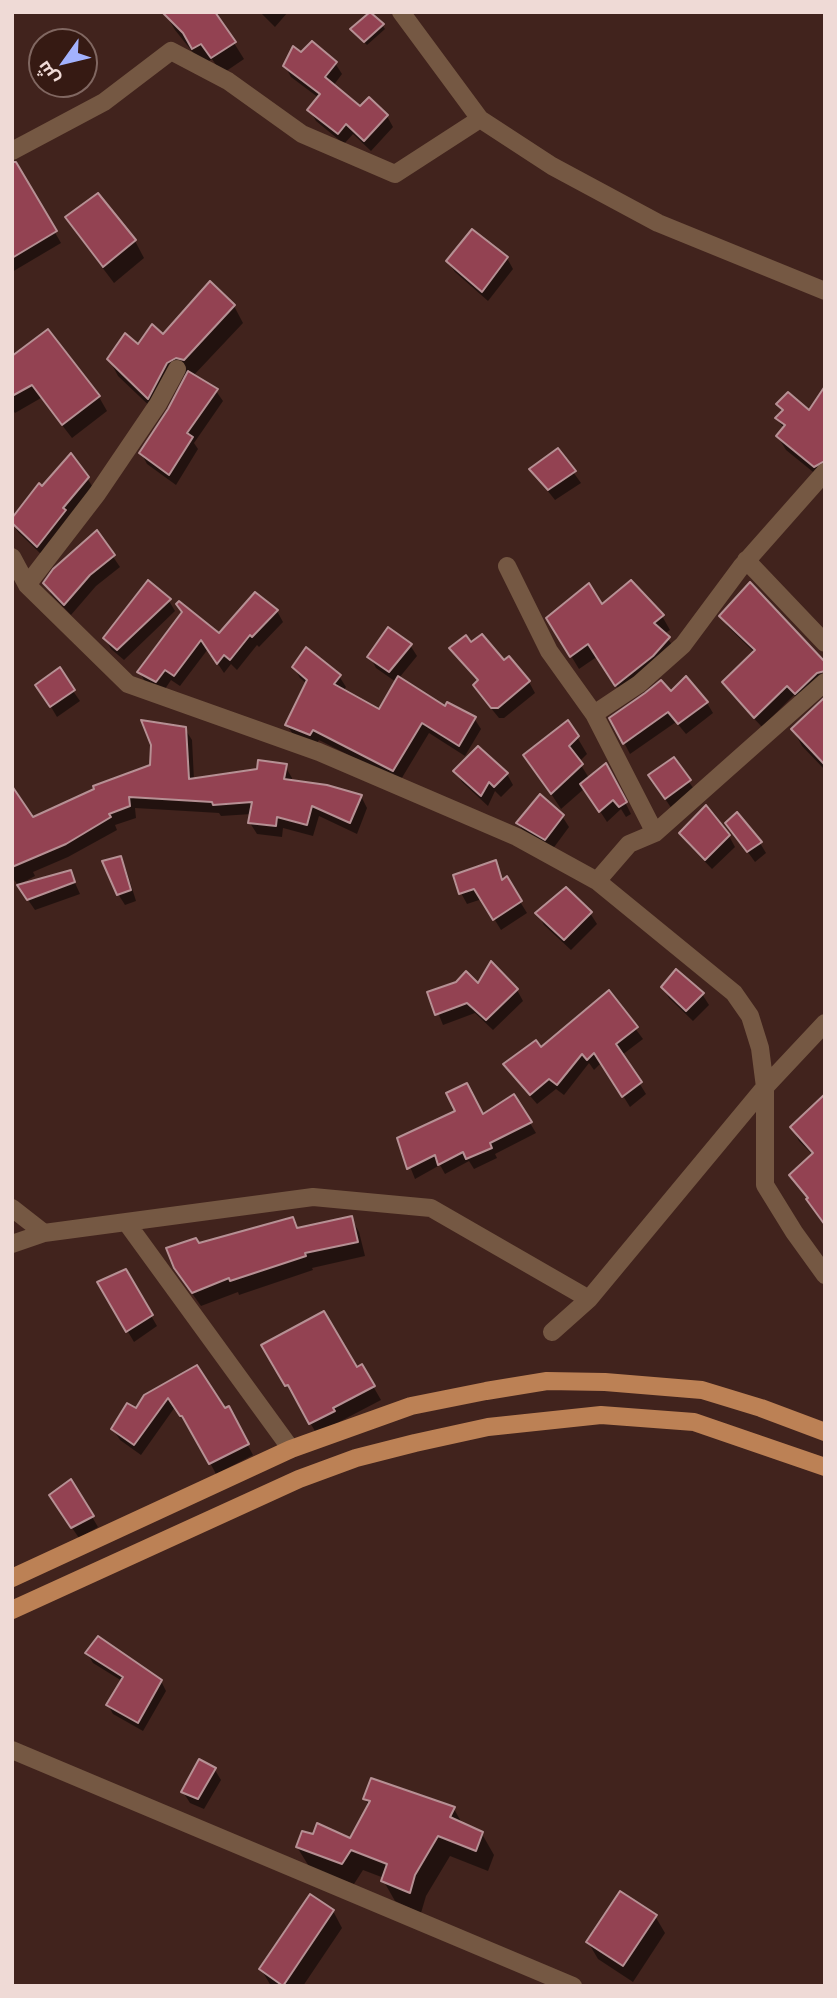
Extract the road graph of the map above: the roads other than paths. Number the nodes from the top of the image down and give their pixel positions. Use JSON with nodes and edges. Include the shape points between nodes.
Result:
{"nodes":[{"id":1,"x":401,"y":12,"type":"edge"},
{"id":2,"x":480,"y":119,"type":"junction"},
{"id":3,"x":12,"y":151,"type":"edge"},
{"id":4,"x":825,"y":291,"type":"edge"},
{"id":5,"x":177,"y":369,"type":"dead end"},
{"id":6,"x":825,"y":472,"type":"edge"},
{"id":7,"x":12,"y":557,"type":"edge"},
{"id":8,"x":747,"y":561,"type":"junction"},
{"id":9,"x":507,"y":566,"type":"dead end"},
{"id":10,"x":27,"y":585,"type":"junction"},
{"id":11,"x":825,"y":643,"type":"edge"},
{"id":12,"x":825,"y":682,"type":"edge"},
{"id":13,"x":594,"y":714,"type":"junction"},
{"id":14,"x":655,"y":833,"type":"junction"},
{"id":15,"x":597,"y":881,"type":"junction"},
{"id":16,"x":825,"y":1023,"type":"edge"},
{"id":17,"x":765,"y":1087,"type":"junction"},
{"id":18,"x":12,"y":1208,"type":"edge"},
{"id":19,"x":126,"y":1223,"type":"junction"},
{"id":20,"x":44,"y":1233,"type":"junction"},
{"id":21,"x":12,"y":1244,"type":"edge"},
{"id":22,"x":825,"y":1275,"type":"edge"},
{"id":23,"x":589,"y":1299,"type":"junction"},
{"id":24,"x":552,"y":1332,"type":"dead end"},
{"id":25,"x":825,"y":1432,"type":"edge"},
{"id":26,"x":291,"y":1449,"type":"junction"},
{"id":27,"x":825,"y":1467,"type":"edge"},
{"id":28,"x":12,"y":1578,"type":"edge"},
{"id":29,"x":12,"y":1610,"type":"edge"},
{"id":30,"x":12,"y":1750,"type":"edge"},
{"id":31,"x":573,"y":1986,"type":"edge"}],
"edges":[{"from":1,"to":2,"type":"street"},
{"from":2,"to":3,"type":"street","via":[[395,174],[302,134],[228,81],[170,51],[104,102]]},
{"from":2,"to":4,"type":"street","via":[[552,166],[658,223]]},
{"from":5,"to":10,"type":"street","via":[[97,494]]},
{"from":6,"to":8,"type":"street"},
{"from":7,"to":10,"type":"street"},
{"from":8,"to":11,"type":"street"},
{"from":8,"to":13,"type":"street","via":[[683,645],[639,684]]},
{"from":9,"to":13,"type":"street","via":[[549,651]]},
{"from":10,"to":15,"type":"street","via":[[128,684],[319,752],[517,837]]},
{"from":12,"to":14,"type":"street"},
{"from":13,"to":14,"type":"street"},
{"from":14,"to":15,"type":"street","via":[[629,844]]},
{"from":15,"to":17,"type":"street","via":[[734,993],[750,1016]]},
{"from":16,"to":17,"type":"street"},
{"from":17,"to":22,"type":"street","via":[[765,1185]]},
{"from":17,"to":23,"type":"street"},
{"from":18,"to":20,"type":"street"},
{"from":19,"to":20,"type":"street"},
{"from":19,"to":23,"type":"street","via":[[313,1197],[431,1208]]},
{"from":19,"to":26,"type":"street"},
{"from":20,"to":21,"type":"street"},
{"from":23,"to":24,"type":"street"},
{"from":25,"to":26,"type":"main road","via":[[702,1391],[547,1381],[411,1406]]},
{"from":26,"to":28,"type":"main road"},
{"from":27,"to":29,"type":"main road","via":[[694,1422],[601,1415],[488,1427],[356,1458],[299,1479]]},
{"from":30,"to":31,"type":"street"}]}
